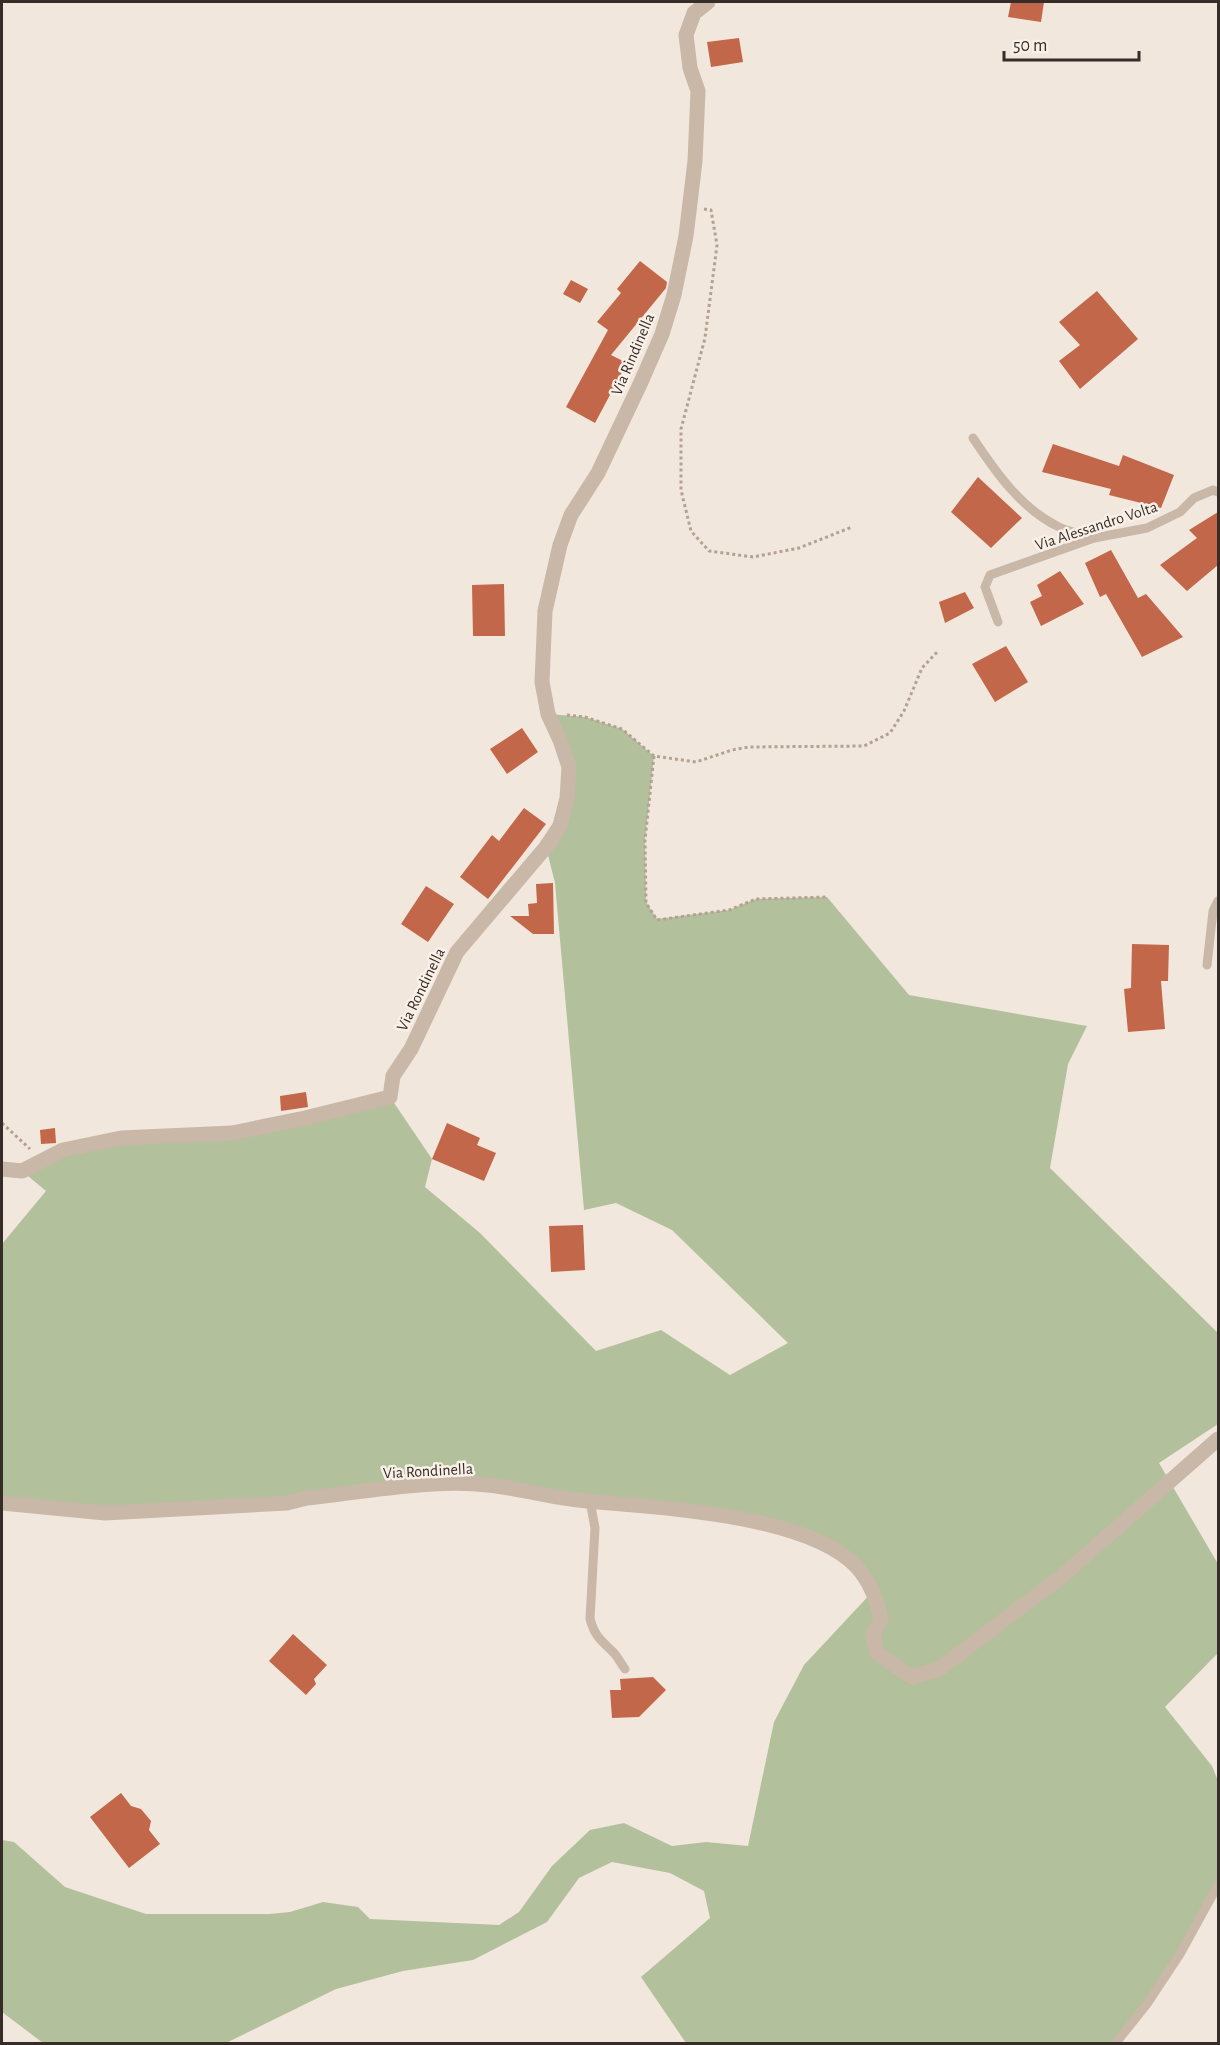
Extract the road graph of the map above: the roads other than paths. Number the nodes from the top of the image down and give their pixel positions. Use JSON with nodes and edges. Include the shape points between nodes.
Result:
{"nodes":[{"id":1,"x":708,"y":2,"type":"edge"},
{"id":2,"x":973,"y":438,"type":"dead end"},
{"id":3,"x":1218,"y":492,"type":"edge"},
{"id":4,"x":1094,"y":538,"type":"junction"},
{"id":5,"x":998,"y":622,"type":"dead end"},
{"id":6,"x":548,"y":714,"type":"joint"},
{"id":7,"x":1218,"y":901,"type":"edge"},
{"id":8,"x":1207,"y":964,"type":"dead end"},
{"id":9,"x":2,"y":1169,"type":"edge"},
{"id":10,"x":1218,"y":1439,"type":"edge"},
{"id":11,"x":590,"y":1501,"type":"junction"},
{"id":12,"x":2,"y":1503,"type":"edge"},
{"id":13,"x":625,"y":1670,"type":"dead end"},
{"id":14,"x":1218,"y":1885,"type":"edge"},
{"id":15,"x":1115,"y":2043,"type":"edge"}],
"edges":[{"from":1,"to":6,"type":"street","name":"Via Rindinella","via":[[694,13],[686,35],[690,68],[698,91],[695,161],[674,295],[662,334],[598,473],[571,515],[560,545],[545,611],[543,682]]},
{"from":2,"to":4,"type":"lane","via":[[996,472],[1028,506],[1059,527]]},
{"from":3,"to":4,"type":"lane","name":"Via Alessandro Volta","via":[[1213,490],[1194,498],[1180,512],[1147,528]]},
{"from":4,"to":5,"type":"lane","name":"Via Alessandro Volta","via":[[990,575],[985,587]]},
{"from":6,"to":9,"type":"street","name":"Via Rondinella","via":[[569,767],[560,826],[458,952],[393,1076],[390,1097],[232,1133],[121,1138],[63,1150],[22,1171]]},
{"from":7,"to":8,"type":"lane","via":[[1213,911]]},
{"from":10,"to":11,"type":"street","name":"Via Rondinella","via":[[1061,1577],[939,1669],[912,1677],[877,1653],[873,1635],[881,1619],[874,1590],[856,1566],[824,1544],[786,1530],[717,1514]]},
{"from":11,"to":12,"type":"street","name":"Via Rondinella","via":[[487,1485],[434,1484],[287,1503],[105,1513]]},
{"from":11,"to":13,"type":"lane","via":[[595,1528],[590,1619],[594,1632]]},
{"from":14,"to":15,"type":"lane","via":[[1180,1954]]}]}
